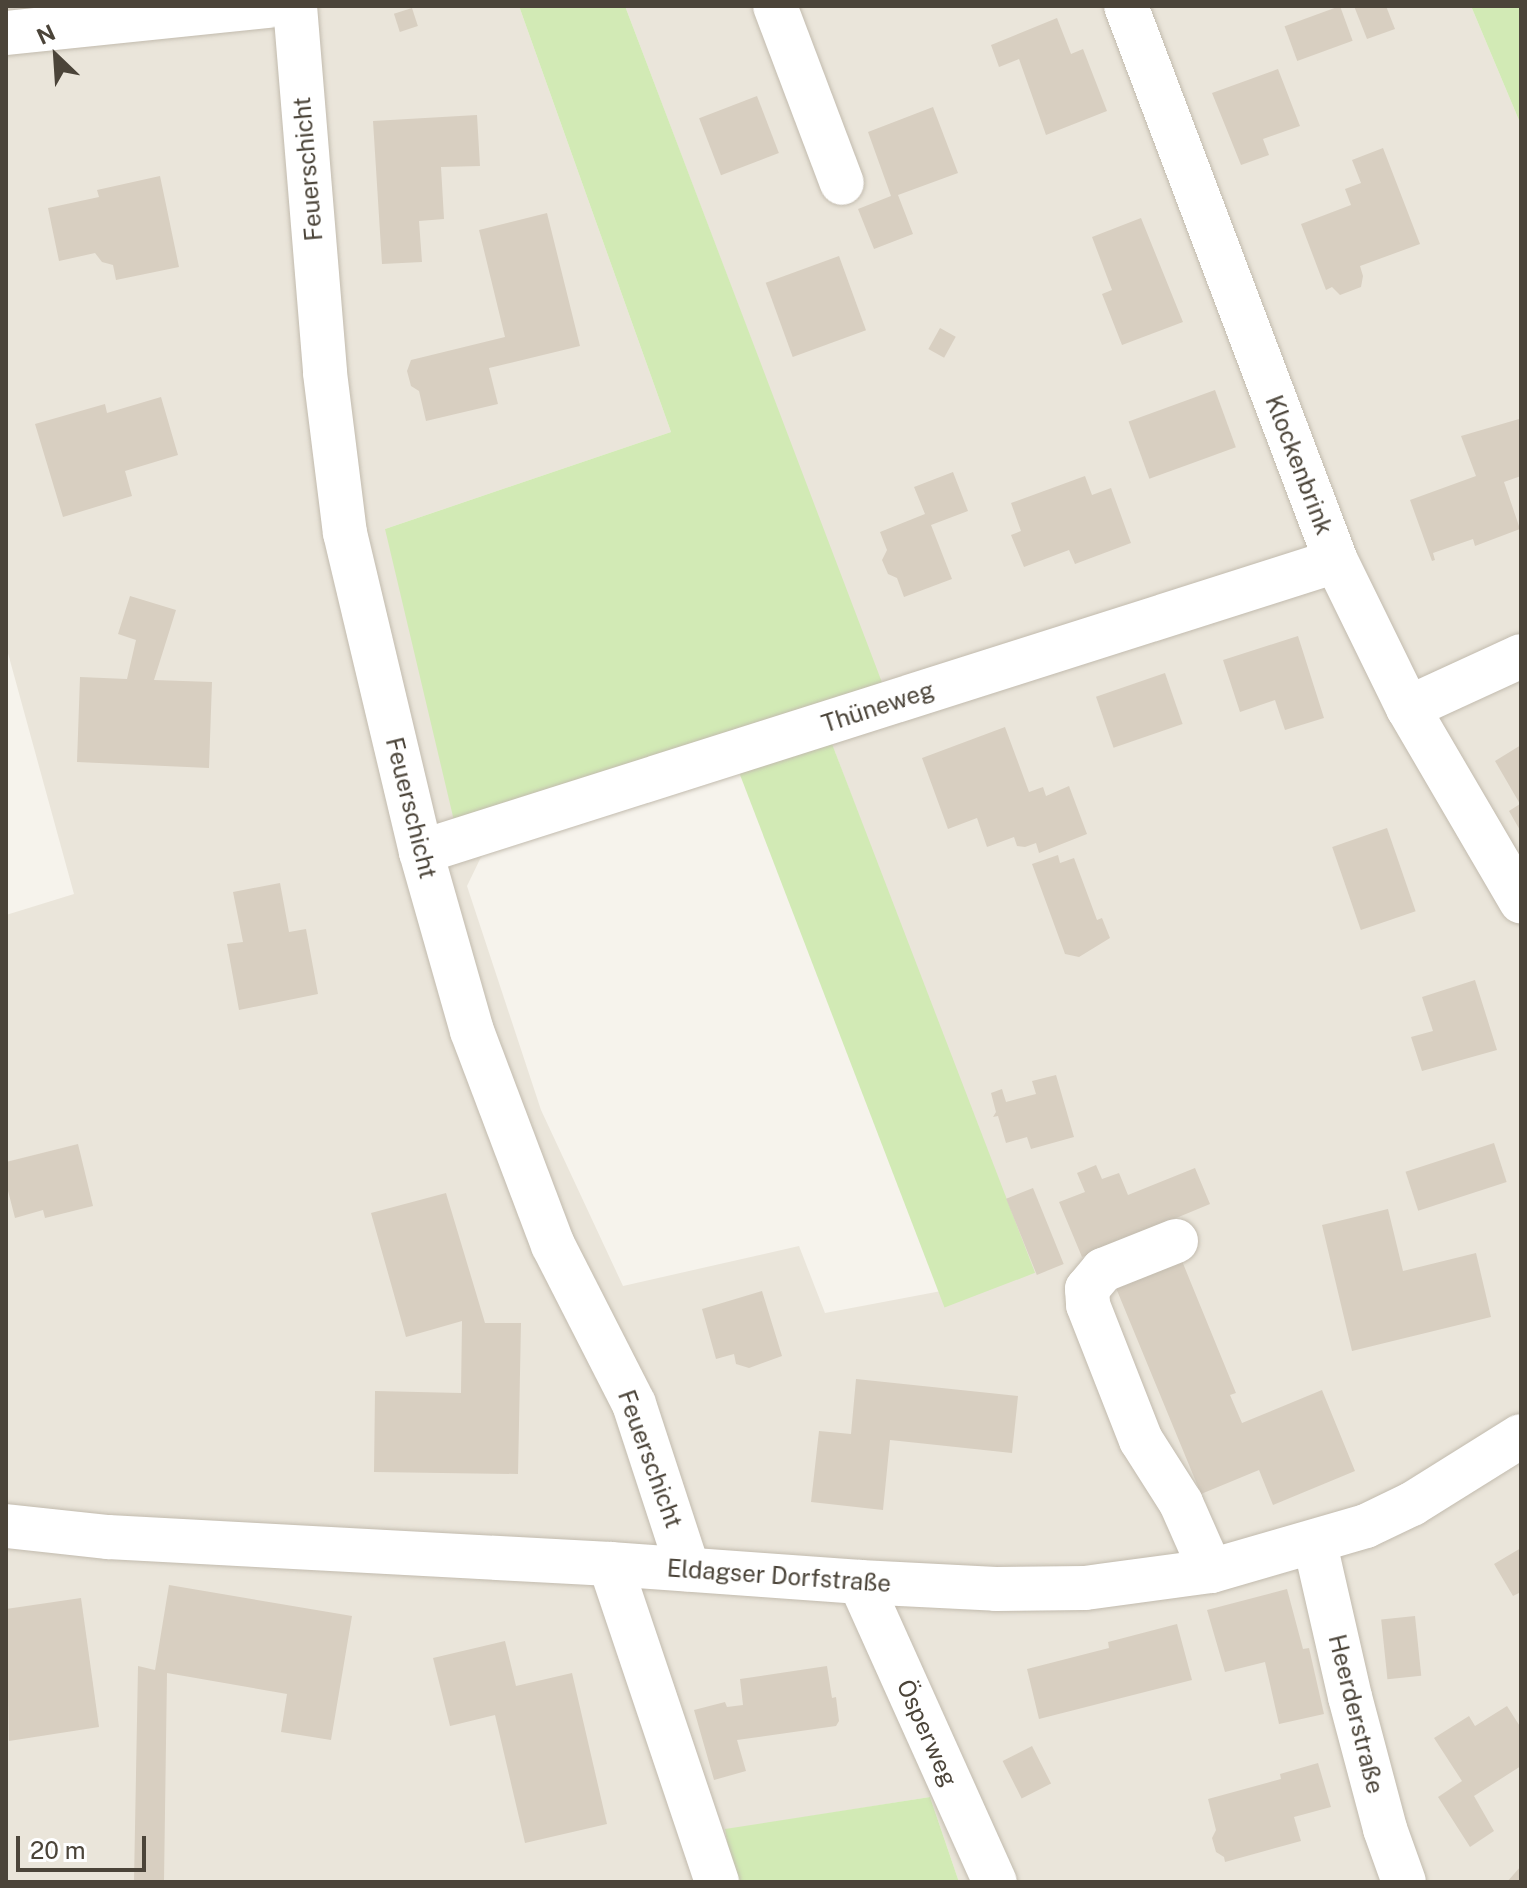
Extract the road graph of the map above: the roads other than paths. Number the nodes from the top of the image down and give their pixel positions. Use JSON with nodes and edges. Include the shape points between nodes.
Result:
{"nodes":[{"id":1,"x":269,"y":6,"type":"edge"},
{"id":2,"x":295,"y":6,"type":"edge"},
{"id":3,"x":775,"y":6,"type":"edge"},
{"id":4,"x":1126,"y":6,"type":"edge"},
{"id":5,"x":6,"y":33,"type":"edge"},
{"id":6,"x":842,"y":183,"type":"dead end"},
{"id":7,"x":1336,"y":561,"type":"junction"},
{"id":8,"x":1521,"y":656,"type":"edge"},
{"id":9,"x":1408,"y":708,"type":"junction"},
{"id":10,"x":421,"y":852,"type":"junction"},
{"id":11,"x":1521,"y":901,"type":"edge"},
{"id":12,"x":1176,"y":1241,"type":"dead end"},
{"id":13,"x":1521,"y":1436,"type":"edge"},
{"id":14,"x":6,"y":1526,"type":"edge"},
{"id":15,"x":1315,"y":1544,"type":"junction"},
{"id":16,"x":610,"y":1564,"type":"junction"},
{"id":17,"x":688,"y":1569,"type":"junction"},
{"id":18,"x":1211,"y":1571,"type":"junction"},
{"id":19,"x":860,"y":1582,"type":"junction"},
{"id":20,"x":717,"y":1882,"type":"edge"},
{"id":21,"x":995,"y":1882,"type":"edge"},
{"id":22,"x":1404,"y":1882,"type":"edge"}],
"edges":[{"from":1,"to":5,"type":"street"},
{"from":2,"to":10,"type":"street","name":"Feuerschicht","via":[[325,373],[345,533]]},
{"from":3,"to":6,"type":"street"},
{"from":4,"to":7,"type":"street","name":"Klockenbrink"},
{"from":7,"to":9,"type":"street","name":"Klockenbrink"},
{"from":7,"to":10,"type":"street","name":"Thüneweg"},
{"from":8,"to":9,"type":"street"},
{"from":9,"to":11,"type":"street","name":"Klockenbrink"},
{"from":10,"to":17,"type":"street","name":"Feuerschicht","via":[[477,1045],[553,1245],[634,1404]]},
{"from":12,"to":18,"type":"street","via":[[1103,1270],[1087,1289],[1088,1305],[1141,1440],[1181,1503]]},
{"from":13,"to":15,"type":"street","name":"Eldagser Dorfstraße","via":[[1412,1504]]},
{"from":14,"to":16,"type":"street","name":"Eldagser Dorfstraße","via":[[136,1539]]},
{"from":15,"to":18,"type":"street","name":"Eldagser Dorfstraße"},
{"from":15,"to":22,"type":"street","name":"Heerderstraße","via":[[1350,1697]]},
{"from":16,"to":17,"type":"street","name":"Eldagser Dorfstraße"},
{"from":16,"to":20,"type":"street"},
{"from":17,"to":19,"type":"street","name":"Eldagser Dorfstraße"},
{"from":18,"to":19,"type":"street","name":"Eldagser Dorfstraße","via":[[1085,1588]]},
{"from":19,"to":21,"type":"street","name":"Ösperweg"}]}
